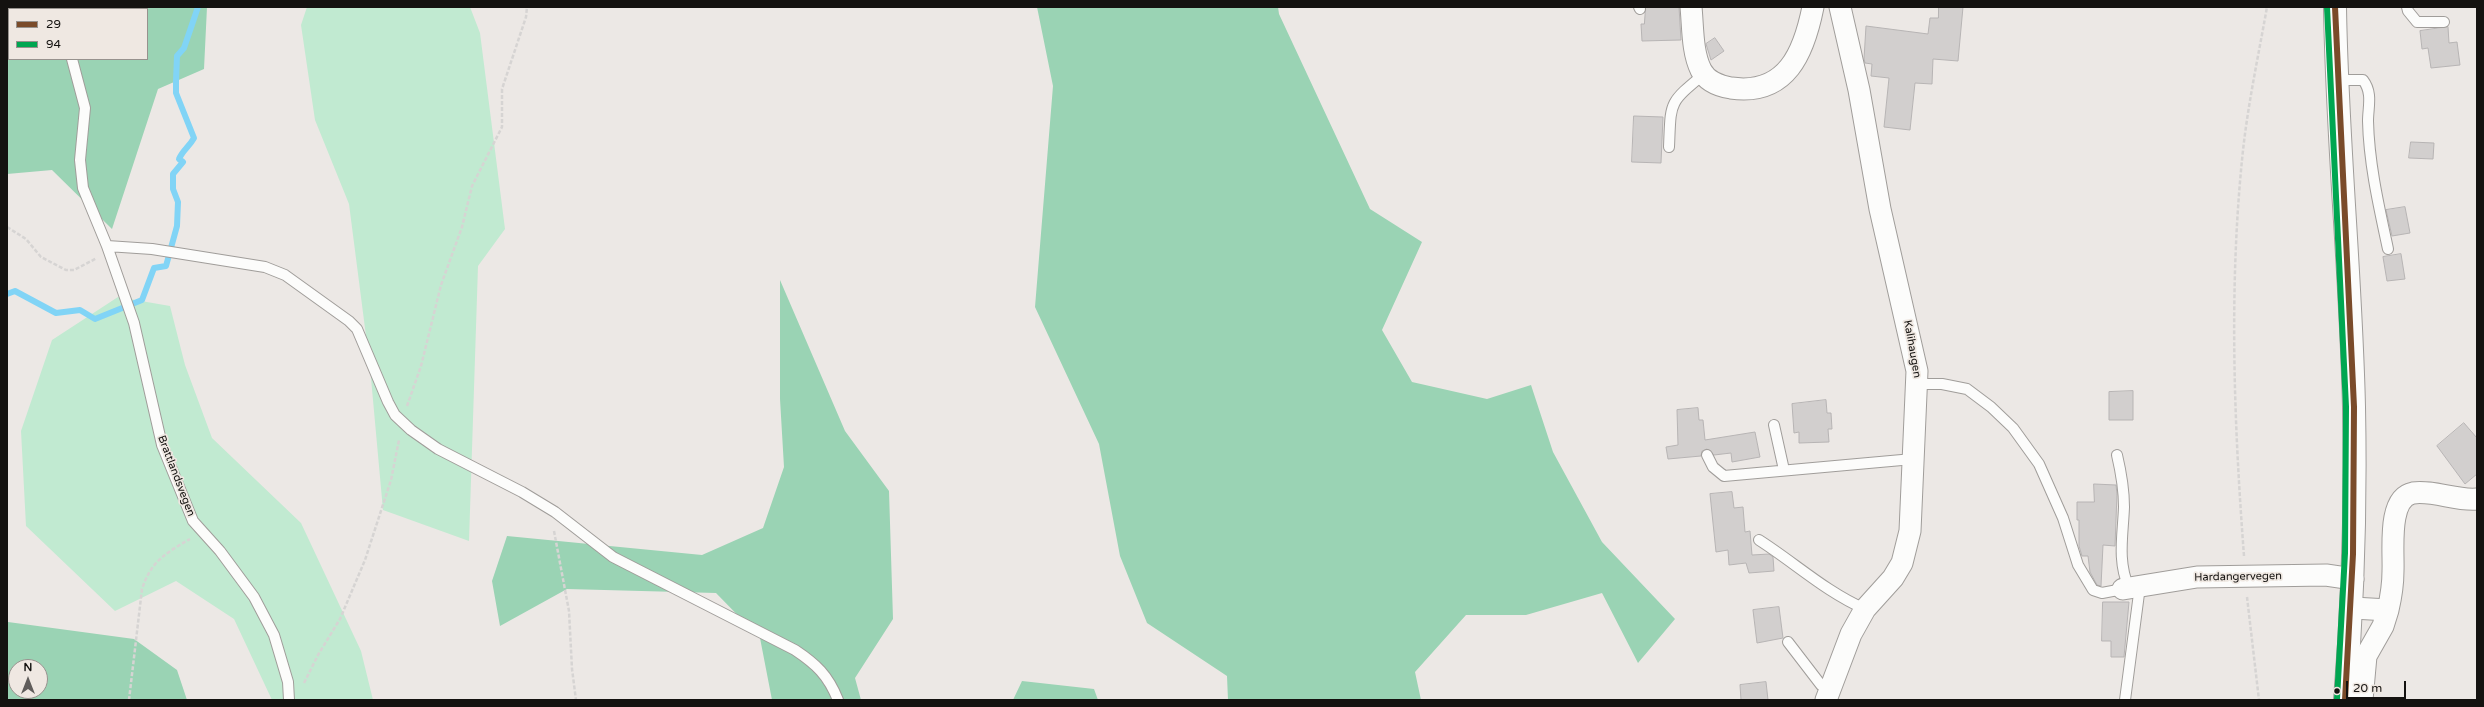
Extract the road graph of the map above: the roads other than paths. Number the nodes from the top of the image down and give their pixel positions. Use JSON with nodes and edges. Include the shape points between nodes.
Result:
{"nodes":[{"id":1,"x":1691,"y":7,"type":"edge"},
{"id":2,"x":1813,"y":7,"type":"edge"},
{"id":3,"x":1840,"y":7,"type":"edge"},
{"id":4,"x":2335,"y":7,"type":"edge"},
{"id":5,"x":2407,"y":7,"type":"edge"},
{"id":6,"x":2444,"y":22,"type":"dead end"},
{"id":7,"x":72,"y":60,"type":"edge"},
{"id":8,"x":1704,"y":74,"type":"junction"},
{"id":9,"x":2337,"y":80,"type":"junction"},
{"id":10,"x":1669,"y":147,"type":"dead end"},
{"id":11,"x":2388,"y":249,"type":"dead end"},
{"id":12,"x":108,"y":250,"type":"junction"},
{"id":13,"x":1918,"y":384,"type":"junction"},
{"id":14,"x":1774,"y":425,"type":"dead end"},
{"id":15,"x":1707,"y":455,"type":"dead end"},
{"id":16,"x":2117,"y":455,"type":"dead end"},
{"id":17,"x":1913,"y":459,"type":"junction"},
{"id":18,"x":1784,"y":470,"type":"junction"},
{"id":19,"x":2477,"y":499,"type":"edge"},
{"id":20,"x":1758,"y":540,"type":"dead end"},
{"id":21,"x":2353,"y":579,"type":"junction"},
{"id":22,"x":2131,"y":588,"type":"junction"},
{"id":23,"x":2353,"y":608,"type":"junction"},
{"id":24,"x":1865,"y":609,"type":"junction"},
{"id":25,"x":2388,"y":610,"type":"junction"},
{"id":26,"x":1788,"y":642,"type":"dead end"},
{"id":27,"x":1828,"y":695,"type":"edge"},
{"id":28,"x":289,"y":700,"type":"edge"},
{"id":29,"x":838,"y":700,"type":"edge"},
{"id":30,"x":2125,"y":700,"type":"edge"},
{"id":31,"x":2345,"y":700,"type":"edge"},
{"id":32,"x":2362,"y":700,"type":"edge"}],
"edges":[{"from":1,"to":8,"type":"street","via":[[1697,60]]},
{"from":2,"to":8,"type":"street","via":[[1803,48],[1785,74],[1770,83],[1740,89],[1722,87],[1709,81]]},
{"from":3,"to":13,"type":"street","name":"Kalihaugen","via":[[1859,90],[1880,208],[1914,349]]},
{"from":4,"to":9,"type":"main road"},
{"from":5,"to":6,"type":"lane","via":[[2417,22]]},
{"from":7,"to":12,"type":"lane","name":"Brattlandsvegen","via":[[85,108],[80,160],[83,188]]},
{"from":8,"to":10,"type":"lane","via":[[1676,98],[1670,111]]},
{"from":9,"to":11,"type":"lane","via":[[2362,80],[2366,85],[2369,96],[2369,140]]},
{"from":9,"to":21,"type":"main road","via":[[2354,406]]},
{"from":12,"to":28,"type":"lane","name":"Brattlandsvegen","via":[[134,323],[162,445],[193,521],[220,551],[254,597],[274,635],[288,682]]},
{"from":12,"to":29,"type":"lane","via":[[152,249],[265,267],[285,275],[357,329],[388,402],[402,422],[438,449],[522,492],[549,509],[613,557],[795,650],[816,664],[833,687]]},
{"from":13,"to":17,"type":"street","name":"Kalihaugen"},
{"from":13,"to":22,"type":"lane","via":[[1942,384],[1967,389],[1976,394],[2007,423],[2026,444],[2039,464],[2063,518],[2078,565],[2093,590],[2102,593]]},
{"from":14,"to":18,"type":"lane"},
{"from":15,"to":18,"type":"lane","via":[[1712,467],[1724,476]]},
{"from":16,"to":22,"type":"lane","via":[[2123,486],[2120,559],[2122,573]]},
{"from":17,"to":18,"type":"lane"},
{"from":17,"to":24,"type":"street","name":"Kalihaugen","via":[[1907,549],[1893,578]]},
{"from":19,"to":25,"type":"street","via":[[2421,493],[2404,498],[2395,515],[2393,572]]},
{"from":20,"to":24,"type":"lane","via":[[1790,560],[1825,588]]},
{"from":21,"to":22,"type":"street","name":"Hardangervegen","via":[[2326,575],[2197,577]]},
{"from":21,"to":23,"type":"main road"},
{"from":22,"to":30,"type":"lane"},
{"from":23,"to":25,"type":"street"},
{"from":23,"to":31,"type":"main road"},
{"from":24,"to":27,"type":"street","name":"Kalihaugen","via":[[1851,634]]},
{"from":25,"to":32,"type":"street","via":[[2383,626],[2366,656]]},
{"from":26,"to":27,"type":"lane"}]}
